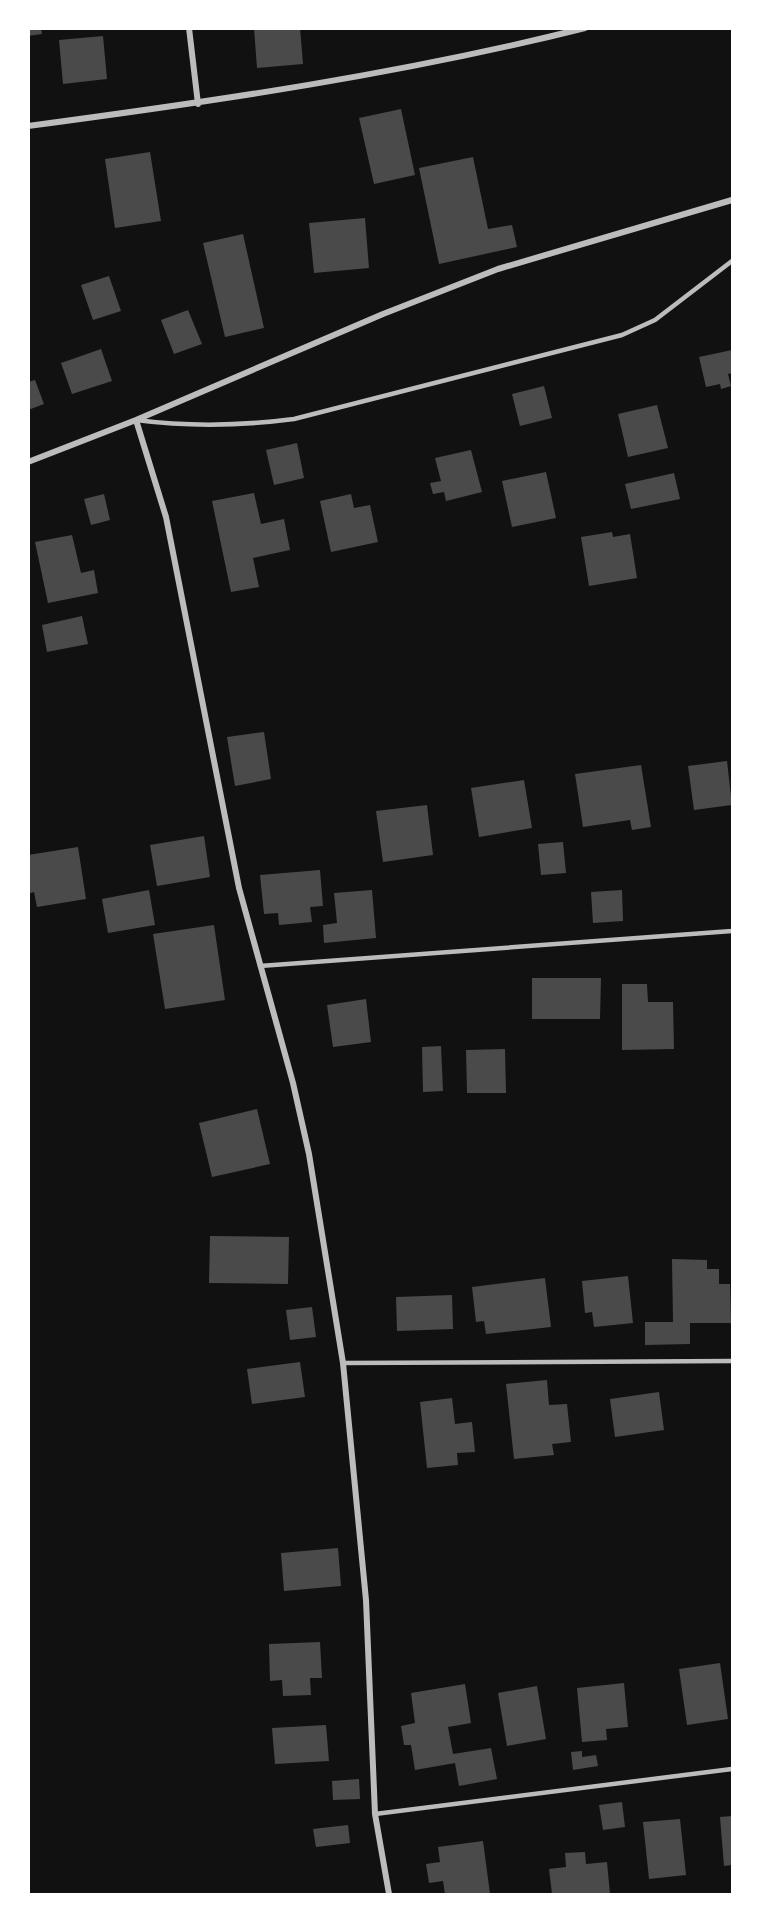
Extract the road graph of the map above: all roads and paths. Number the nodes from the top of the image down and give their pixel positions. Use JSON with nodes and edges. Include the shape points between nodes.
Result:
{"nodes":[{"id":1,"x":189,"y":28,"type":"edge"},
{"id":2,"x":585,"y":28,"type":"edge"},
{"id":3,"x":198,"y":104,"type":"junction"},
{"id":4,"x":28,"y":126,"type":"edge"},
{"id":5,"x":732,"y":200,"type":"edge"},
{"id":6,"x":732,"y":261,"type":"edge"},
{"id":7,"x":136,"y":420,"type":"junction"},
{"id":8,"x":28,"y":462,"type":"edge"},
{"id":9,"x":732,"y":931,"type":"edge"},
{"id":10,"x":260,"y":966,"type":"junction"},
{"id":11,"x":732,"y":1360,"type":"edge"},
{"id":12,"x":343,"y":1364,"type":"junction"},
{"id":13,"x":732,"y":1769,"type":"edge"},
{"id":14,"x":375,"y":1814,"type":"junction"},
{"id":15,"x":389,"y":1894,"type":"edge"}],
"edges":[{"from":1,"to":3,"type":"street"},
{"from":2,"to":3,"type":"street","via":[[505,48]]},
{"from":3,"to":4,"type":"street"},
{"from":5,"to":7,"type":"street","via":[[498,269],[382,314]]},
{"from":6,"to":7,"type":"lane","via":[[655,320],[611,338],[294,418],[245,425],[182,426]]},
{"from":7,"to":8,"type":"street"},
{"from":7,"to":10,"type":"street","via":[[166,517],[239,888]]},
{"from":9,"to":10,"type":"lane"},
{"from":10,"to":12,"type":"street","via":[[309,1154]]},
{"from":11,"to":12,"type":"lane"},
{"from":12,"to":14,"type":"street","via":[[366,1600]]},
{"from":13,"to":14,"type":"lane"},
{"from":14,"to":15,"type":"street"}]}
